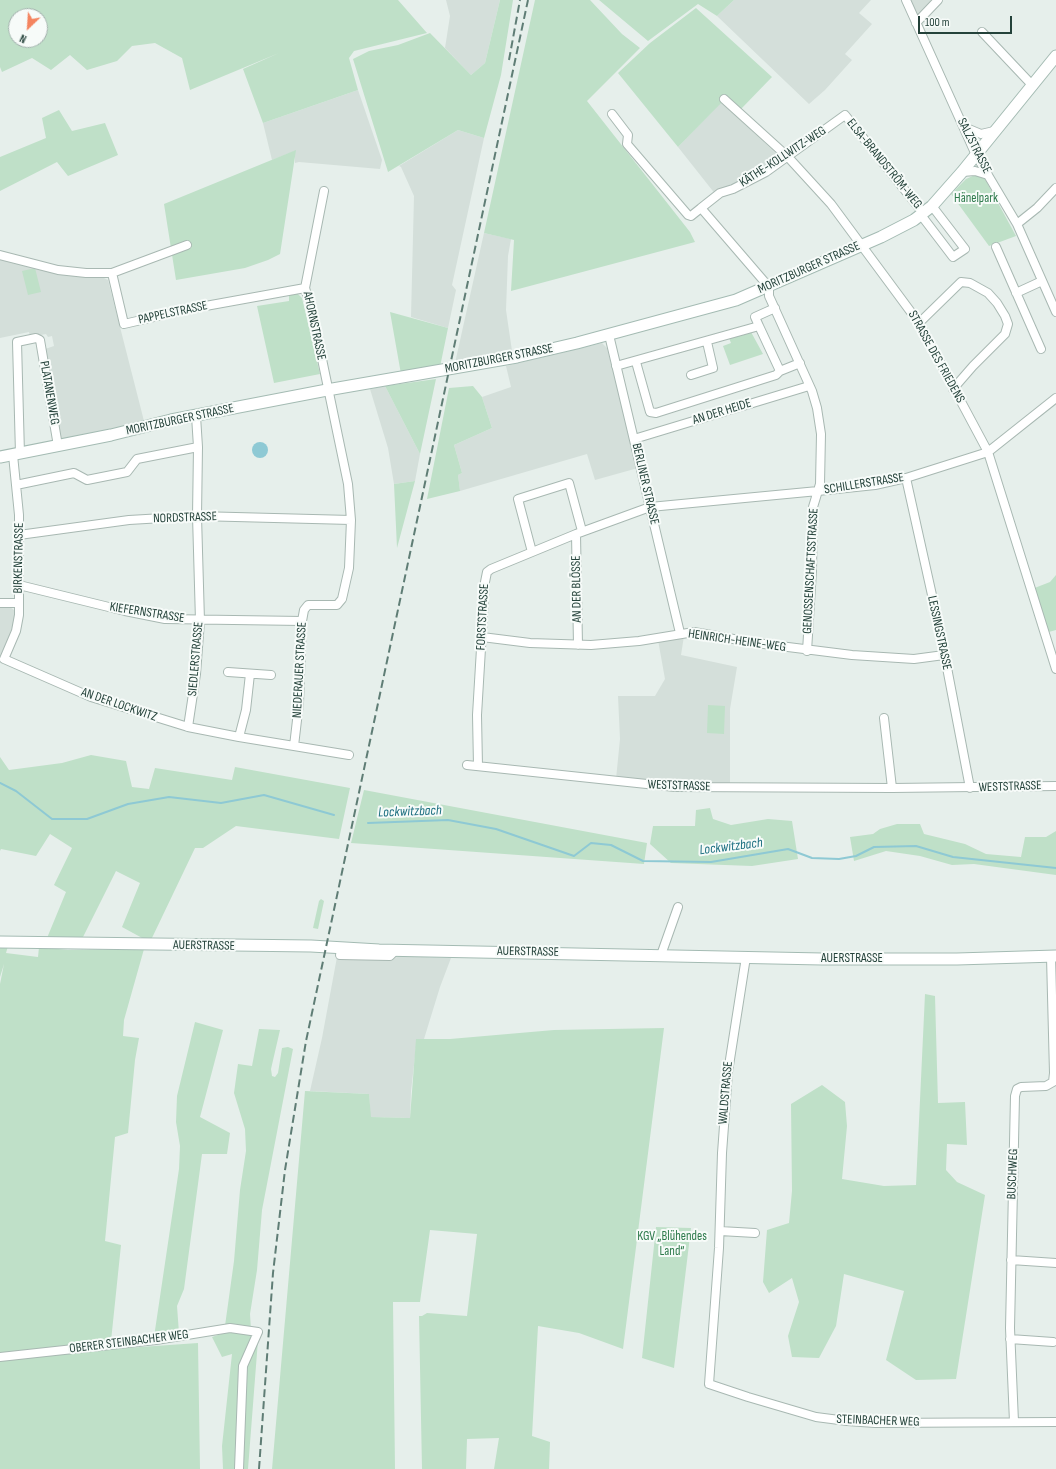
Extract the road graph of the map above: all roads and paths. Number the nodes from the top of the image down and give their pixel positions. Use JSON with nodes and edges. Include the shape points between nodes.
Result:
{"nodes":[{"id":1,"x":906,"y":0,"type":"edge"},
{"id":2,"x":938,"y":0,"type":"edge"},
{"id":3,"x":916,"y":23,"type":"junction"},
{"id":4,"x":982,"y":32,"type":"dead end"},
{"id":5,"x":1056,"y":56,"type":"edge"},
{"id":6,"x":1033,"y":86,"type":"junction"},
{"id":7,"x":724,"y":99,"type":"dead end"},
{"id":8,"x":612,"y":114,"type":"dead end"},
{"id":9,"x":845,"y":115,"type":"joint"},
{"id":10,"x":964,"y":127,"type":"junction"},
{"id":11,"x":997,"y":130,"type":"junction"},
{"id":12,"x":976,"y":155,"type":"junction"},
{"id":13,"x":788,"y":157,"type":"junction"},
{"id":14,"x":962,"y":172,"type":"junction"},
{"id":15,"x":988,"y":175,"type":"junction"},
{"id":16,"x":1056,"y":188,"type":"edge"},
{"id":17,"x":324,"y":191,"type":"dead end"},
{"id":18,"x":700,"y":208,"type":"junction"},
{"id":19,"x":925,"y":211,"type":"junction"},
{"id":20,"x":1018,"y":224,"type":"junction"},
{"id":21,"x":862,"y":244,"type":"junction"},
{"id":22,"x":187,"y":245,"type":"dead end"},
{"id":23,"x":996,"y":247,"type":"dead end"},
{"id":24,"x":0,"y":255,"type":"edge"},
{"id":25,"x":112,"y":272,"type":"junction"},
{"id":26,"x":1042,"y":281,"type":"junction"},
{"id":27,"x":768,"y":287,"type":"junction"},
{"id":28,"x":305,"y":288,"type":"junction"},
{"id":29,"x":1016,"y":293,"type":"junction"},
{"id":30,"x":775,"y":308,"type":"junction"},
{"id":31,"x":1055,"y":309,"type":"edge"},
{"id":32,"x":920,"y":323,"type":"junction"},
{"id":33,"x":759,"y":326,"type":"junction"},
{"id":34,"x":609,"y":335,"type":"junction"},
{"id":35,"x":40,"y":340,"type":"joint"},
{"id":36,"x":707,"y":342,"type":"junction"},
{"id":37,"x":1041,"y":349,"type":"dead end"},
{"id":38,"x":636,"y":362,"type":"junction"},
{"id":39,"x":800,"y":363,"type":"junction"},
{"id":40,"x":616,"y":366,"type":"junction"},
{"id":41,"x":780,"y":371,"type":"junction"},
{"id":42,"x":691,"y":375,"type":"dead end"},
{"id":43,"x":809,"y":386,"type":"junction"},
{"id":44,"x":953,"y":389,"type":"junction"},
{"id":45,"x":327,"y":390,"type":"junction"},
{"id":46,"x":1056,"y":398,"type":"edge"},
{"id":47,"x":196,"y":416,"type":"junction"},
{"id":48,"x":634,"y":439,"type":"junction"},
{"id":49,"x":58,"y":446,"type":"junction"},
{"id":50,"x":198,"y":447,"type":"junction"},
{"id":51,"x":988,"y":452,"type":"junction"},
{"id":52,"x":16,"y":454,"type":"junction"},
{"id":53,"x":0,"y":457,"type":"edge"},
{"id":54,"x":906,"y":478,"type":"junction"},
{"id":55,"x":16,"y":485,"type":"junction"},
{"id":56,"x":818,"y":491,"type":"junction"},
{"id":57,"x":650,"y":507,"type":"junction"},
{"id":58,"x":197,"y":516,"type":"junction"},
{"id":59,"x":351,"y":520,"type":"junction"},
{"id":60,"x":579,"y":533,"type":"junction"},
{"id":61,"x":19,"y":534,"type":"junction"},
{"id":62,"x":532,"y":552,"type":"junction"},
{"id":63,"x":18,"y":585,"type":"junction"},
{"id":64,"x":0,"y":603,"type":"edge"},
{"id":65,"x":18,"y":603,"type":"junction"},
{"id":66,"x":200,"y":621,"type":"junction"},
{"id":67,"x":302,"y":622,"type":"junction"},
{"id":68,"x":680,"y":633,"type":"junction"},
{"id":69,"x":482,"y":637,"type":"junction"},
{"id":70,"x":578,"y":644,"type":"junction"},
{"id":71,"x":807,"y":651,"type":"junction"},
{"id":72,"x":944,"y":655,"type":"junction"},
{"id":73,"x":4,"y":659,"type":"joint"},
{"id":74,"x":1056,"y":669,"type":"edge"},
{"id":75,"x":228,"y":672,"type":"dead end"},
{"id":76,"x":250,"y":674,"type":"junction"},
{"id":77,"x":270,"y":675,"type":"dead end"},
{"id":78,"x":884,"y":718,"type":"dead end"},
{"id":79,"x":188,"y":727,"type":"junction"},
{"id":80,"x":238,"y":737,"type":"junction"},
{"id":81,"x":294,"y":746,"type":"junction"},
{"id":82,"x":348,"y":754,"type":"dead end"},
{"id":83,"x":467,"y":765,"type":"dead end"},
{"id":84,"x":478,"y":766,"type":"junction"},
{"id":85,"x":1056,"y":786,"type":"edge"},
{"id":86,"x":892,"y":788,"type":"junction"},
{"id":87,"x":970,"y":788,"type":"junction"},
{"id":88,"x":678,"y":906,"type":"dead end"},
{"id":89,"x":0,"y":942,"type":"edge"},
{"id":90,"x":396,"y":950,"type":"junction"},
{"id":91,"x":340,"y":954,"type":"dead end"},
{"id":92,"x":662,"y":955,"type":"junction"},
{"id":93,"x":1054,"y":956,"type":"edge"},
{"id":94,"x":746,"y":957,"type":"junction"},
{"id":95,"x":720,"y":1231,"type":"junction"},
{"id":96,"x":755,"y":1233,"type":"dead end"},
{"id":97,"x":1011,"y":1260,"type":"junction"},
{"id":98,"x":1056,"y":1263,"type":"edge"},
{"id":99,"x":1010,"y":1339,"type":"junction"},
{"id":100,"x":1053,"y":1342,"type":"dead end"},
{"id":101,"x":0,"y":1358,"type":"edge"},
{"id":102,"x":708,"y":1380,"type":"joint"},
{"id":103,"x":1014,"y":1422,"type":"junction"},
{"id":104,"x":1056,"y":1422,"type":"edge"},
{"id":105,"x":239,"y":1469,"type":"edge"}],
"edges":[{"from":1,"to":3,"type":"street","name":"SALZSTRASSE"},
{"from":2,"to":3,"type":"street"},
{"from":3,"to":10,"type":"street","name":"SALZSTRASSE"},
{"from":4,"to":6,"type":"street"},
{"from":5,"to":6,"type":"street","name":"MORITZBURGER STRASSE"},
{"from":6,"to":11,"type":"street","name":"MORITZBURGER STRASSE"},
{"from":7,"to":13,"type":"street","name":"STRASSE DES FRIEDENS"},
{"from":8,"to":18,"type":"street","via":[[628,135],[627,144],[688,215],[691,216]]},
{"from":9,"to":13,"type":"street","name":"KÄTHE-KOLLWITZ-WEG"},
{"from":9,"to":19,"type":"street","name":"ELSA-BRANDSTRÖM-WEG","via":[[890,173]]},
{"from":10,"to":11,"type":"street","via":[[981,134]]},
{"from":10,"to":12,"type":"street","name":"SALZSTRASSE"},
{"from":11,"to":12,"type":"street","name":"MORITZBURGER STRASSE"},
{"from":12,"to":14,"type":"street","name":"MORITZBURGER STRASSE"},
{"from":12,"to":15,"type":"street","name":"SALZSTRASSE"},
{"from":13,"to":18,"type":"street","name":"KÄTHE-KOLLWITZ-WEG","via":[[748,182],[720,193]]},
{"from":13,"to":21,"type":"street","name":"STRASSE DES FRIEDENS","via":[[831,204]]},
{"from":14,"to":15,"type":"street","via":[[975,171]]},
{"from":14,"to":19,"type":"street","name":"MORITZBURGER STRASSE"},
{"from":15,"to":20,"type":"street","name":"SALZSTRASSE"},
{"from":16,"to":20,"type":"street"},
{"from":17,"to":28,"type":"street","name":"AHORNSTRASSE"},
{"from":18,"to":27,"type":"street"},
{"from":19,"to":19,"type":"street","via":[[965,249],[953,257]]},
{"from":19,"to":21,"type":"street","name":"MORITZBURGER STRASSE","via":[[914,220]]},
{"from":20,"to":26,"type":"street","name":"SALZSTRASSE"},
{"from":21,"to":27,"type":"street","name":"MORITZBURGER STRASSE"},
{"from":21,"to":32,"type":"street","name":"STRASSE DES FRIEDENS"},
{"from":22,"to":25,"type":"street"},
{"from":23,"to":29,"type":"street"},
{"from":24,"to":25,"type":"street","via":[[58,270],[86,274]]},
{"from":25,"to":28,"type":"street","name":"PAPPELSTRASSE","via":[[124,324],[189,309]]},
{"from":26,"to":29,"type":"street"},
{"from":26,"to":31,"type":"street","name":"SALZSTRASSE"},
{"from":27,"to":30,"type":"street","name":"GENOSSENSCHAFTSSTRASSE"},
{"from":27,"to":34,"type":"street","name":"MORITZBURGER STRASSE","via":[[736,300]]},
{"from":28,"to":45,"type":"street","name":"AHORNSTRASSE","via":[[316,329]]},
{"from":29,"to":37,"type":"street"},
{"from":30,"to":33,"type":"street","via":[[755,317]]},
{"from":30,"to":39,"type":"street","name":"GENOSSENSCHAFTSSTRASSE"},
{"from":32,"to":44,"type":"street","name":"STRASSE DES FRIEDENS"},
{"from":32,"to":44,"type":"street","via":[[961,282],[970,283],[988,294],[1005,316],[1008,324],[1005,334]]},
{"from":33,"to":36,"type":"street"},
{"from":33,"to":41,"type":"street"},
{"from":34,"to":40,"type":"street","name":"BERLINER STRASSE"},
{"from":34,"to":45,"type":"street","name":"MORITZBURGER STRASSE","via":[[517,357]]},
{"from":35,"to":49,"type":"street","name":"PLATANENWEG"},
{"from":35,"to":52,"type":"street","name":"BIRKENSTRASSE","via":[[36,338],[17,342]]},
{"from":36,"to":38,"type":"street"},
{"from":36,"to":42,"type":"street","via":[[713,368]]},
{"from":38,"to":40,"type":"street"},
{"from":38,"to":41,"type":"street","via":[[650,412],[656,413],[776,375]]},
{"from":39,"to":41,"type":"street"},
{"from":39,"to":43,"type":"street","name":"GENOSSENSCHAFTSSTRASSE"},
{"from":40,"to":48,"type":"street","name":"BERLINER STRASSE"},
{"from":43,"to":48,"type":"street","name":"AN DER HEIDE"},
{"from":43,"to":56,"type":"street","name":"GENOSSENSCHAFTSSTRASSE","via":[[820,422]]},
{"from":44,"to":51,"type":"street","name":"STRASSE DES FRIEDENS"},
{"from":45,"to":47,"type":"street","name":"MORITZBURGER STRASSE"},
{"from":45,"to":59,"type":"street","name":"NIEDERAUER STRASSE","via":[[348,484]]},
{"from":46,"to":51,"type":"street","name":"SCHILLERSTRASSE"},
{"from":47,"to":49,"type":"street","name":"MORITZBURGER STRASSE"},
{"from":47,"to":50,"type":"street","name":"SIEDLERSTRASSE"},
{"from":48,"to":57,"type":"street","name":"BERLINER STRASSE"},
{"from":49,"to":52,"type":"street","name":"MORITZBURGER STRASSE"},
{"from":50,"to":55,"type":"street","via":[[137,459],[128,472],[87,480],[74,473]]},
{"from":50,"to":58,"type":"street","name":"SIEDLERSTRASSE"},
{"from":51,"to":54,"type":"street","name":"SCHILLERSTRASSE"},
{"from":51,"to":74,"type":"street","name":"STRASSE DES FRIEDENS"},
{"from":52,"to":53,"type":"street","name":"MORITZBURGER STRASSE"},
{"from":52,"to":55,"type":"street","name":"BIRKENSTRASSE"},
{"from":54,"to":56,"type":"street","name":"SCHILLERSTRASSE","via":[[875,485]]},
{"from":54,"to":72,"type":"street","name":"LESSINGSTRASSE"},
{"from":55,"to":61,"type":"street","name":"BIRKENSTRASSE"},
{"from":56,"to":57,"type":"street","name":"SCHILLERSTRASSE"},
{"from":56,"to":71,"type":"street","name":"GENOSSENSCHAFTSSTRASSE","via":[[813,507]]},
{"from":57,"to":60,"type":"street","name":"FORSTSTRASSE"},
{"from":57,"to":68,"type":"street","name":"BERLINER STRASSE"},
{"from":58,"to":59,"type":"street","name":"NORDSTRASSE"},
{"from":58,"to":61,"type":"street","name":"NORDSTRASSE","via":[[129,520]]},
{"from":58,"to":66,"type":"street","name":"SIEDLERSTRASSE"},
{"from":59,"to":67,"type":"street","name":"NIEDERAUER STRASSE","via":[[349,568],[342,599],[337,605],[308,605],[304,610]]},
{"from":60,"to":62,"type":"street","name":"FORSTSTRASSE"},
{"from":60,"to":62,"type":"street","name":"AN DER BLÖSSE","via":[[569,483],[518,499]]},
{"from":60,"to":70,"type":"street","name":"AN DER BLÖSSE"},
{"from":61,"to":63,"type":"street","name":"BIRKENSTRASSE"},
{"from":62,"to":69,"type":"street","name":"FORSTSTRASSE","via":[[487,572]]},
{"from":63,"to":65,"type":"street","name":"BIRKENSTRASSE"},
{"from":63,"to":66,"type":"street","name":"KIEFERNSTRASSE","via":[[164,619]]},
{"from":64,"to":65,"type":"street"},
{"from":65,"to":73,"type":"street","name":"BIRKENSTRASSE","via":[[16,631]]},
{"from":66,"to":67,"type":"street","name":"KIEFERNSTRASSE"},
{"from":66,"to":79,"type":"street","name":"SIEDLERSTRASSE"},
{"from":67,"to":81,"type":"street","name":"NIEDERAUER STRASSE","via":[[299,703]]},
{"from":68,"to":70,"type":"street","name":"HEINRICH-HEINE-WEG","via":[[639,641]]},
{"from":68,"to":71,"type":"street","name":"HEINRICH-HEINE-WEG","via":[[694,632]]},
{"from":69,"to":70,"type":"street","name":"HEINRICH-HEINE-WEG"},
{"from":69,"to":84,"type":"street","name":"FORSTSTRASSE"},
{"from":71,"to":72,"type":"street","name":"HEINRICH-HEINE-WEG","via":[[899,659]]},
{"from":72,"to":87,"type":"street","name":"LESSINGSTRASSE"},
{"from":73,"to":79,"type":"street","name":"AN DER LOCKWITZ","via":[[91,697]]},
{"from":75,"to":76,"type":"street"},
{"from":76,"to":77,"type":"street"},
{"from":76,"to":80,"type":"street","via":[[246,710]]},
{"from":78,"to":86,"type":"street"},
{"from":79,"to":80,"type":"street","name":"AN DER LOCKWITZ"},
{"from":80,"to":81,"type":"street","name":"AN DER LOCKWITZ"},
{"from":81,"to":82,"type":"street","name":"AN DER LOCKWITZ"},
{"from":83,"to":84,"type":"street","name":"WESTSTRASSE"},
{"from":84,"to":86,"type":"street","name":"WESTSTRASSE","via":[[675,787]]},
{"from":85,"to":87,"type":"street","name":"WESTSTRASSE"},
{"from":86,"to":87,"type":"street","name":"WESTSTRASSE"},
{"from":88,"to":92,"type":"street"},
{"from":89,"to":90,"type":"street","name":"AUERSTRASSE","via":[[311,946]]},
{"from":90,"to":91,"type":"street","via":[[390,956]]},
{"from":90,"to":92,"type":"street","name":"AUERSTRASSE"},
{"from":92,"to":94,"type":"street","name":"AUERSTRASSE"},
{"from":93,"to":94,"type":"street","name":"AUERSTRASSE","via":[[906,959]]},
{"from":93,"to":97,"type":"street","name":"BUSCHWEG","via":[[1053,1082],[1046,1086],[1021,1087],[1017,1089],[1015,1096]]},
{"from":94,"to":95,"type":"street","name":"WALDSTRASSE","via":[[728,1072]]},
{"from":95,"to":96,"type":"street"},
{"from":95,"to":102,"type":"street","name":"WALDSTRASSE"},
{"from":97,"to":98,"type":"street"},
{"from":97,"to":99,"type":"street","name":"BUSCHWEG"},
{"from":99,"to":100,"type":"street"},
{"from":99,"to":103,"type":"street","name":"BUSCHWEG"},
{"from":101,"to":105,"type":"street","name":"OBERER STEINBACHER WEG","via":[[156,1340],[230,1328],[258,1332],[243,1366]]},
{"from":102,"to":103,"type":"street","name":"STEINBACHER WEG","via":[[712,1386],[748,1397],[816,1416],[847,1421]]},
{"from":103,"to":104,"type":"street","name":"STEINBACHER WEG"}]}
